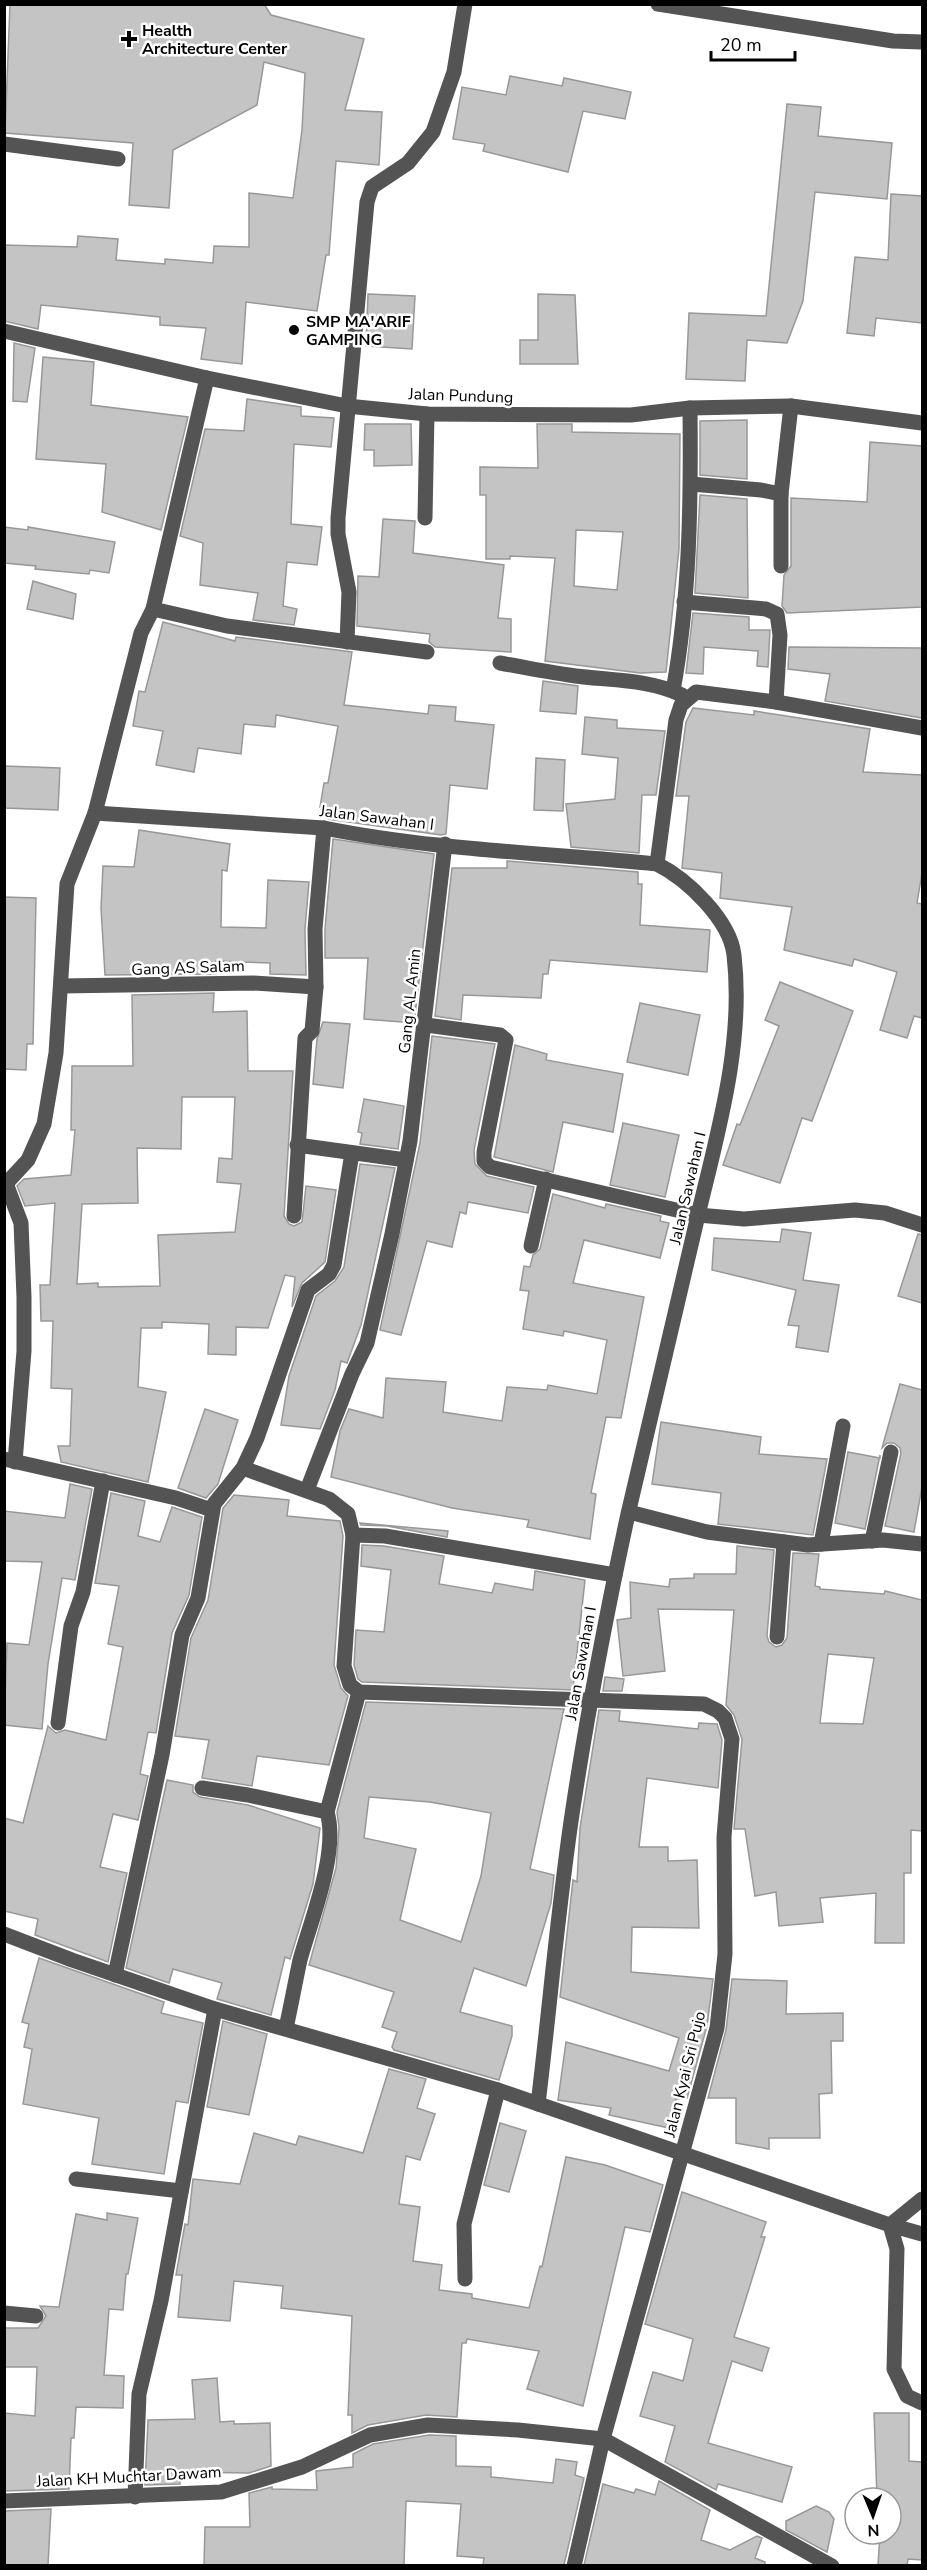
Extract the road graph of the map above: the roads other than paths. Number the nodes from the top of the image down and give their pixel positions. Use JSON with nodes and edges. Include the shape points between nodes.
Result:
{"nodes":[{"id":1,"x":465,"y":4,"type":"edge"},
{"id":2,"x":658,"y":4,"type":"edge"},
{"id":3,"x":745,"y":12,"type":"edge"},
{"id":4,"x":922,"y":42,"type":"edge"},
{"id":5,"x":4,"y":144,"type":"edge"},
{"id":6,"x":118,"y":159,"type":"dead end"},
{"id":7,"x":4,"y":331,"type":"edge"},
{"id":8,"x":207,"y":378,"type":"junction"},
{"id":9,"x":347,"y":406,"type":"junction"},
{"id":10,"x":791,"y":406,"type":"junction"},
{"id":11,"x":690,"y":408,"type":"junction"},
{"id":12,"x":427,"y":414,"type":"junction"},
{"id":13,"x":922,"y":423,"type":"edge"},
{"id":14,"x":691,"y":484,"type":"junction"},
{"id":15,"x":781,"y":494,"type":"junction"},
{"id":16,"x":425,"y":518,"type":"dead end"},
{"id":17,"x":781,"y":566,"type":"dead end"},
{"id":18,"x":684,"y":602,"type":"junction"},
{"id":19,"x":153,"y":609,"type":"junction"},
{"id":20,"x":347,"y":642,"type":"junction"},
{"id":21,"x":427,"y":652,"type":"dead end"},
{"id":22,"x":500,"y":663,"type":"dead end"},
{"id":23,"x":680,"y":694,"type":"junction"},
{"id":24,"x":776,"y":702,"type":"junction"},
{"id":25,"x":922,"y":728,"type":"edge"},
{"id":26,"x":96,"y":813,"type":"junction"},
{"id":27,"x":324,"y":828,"type":"junction"},
{"id":28,"x":445,"y":844,"type":"junction"},
{"id":29,"x":657,"y":864,"type":"junction"},
{"id":30,"x":61,"y":986,"type":"junction"},
{"id":31,"x":316,"y":987,"type":"junction"},
{"id":32,"x":426,"y":1025,"type":"junction"},
{"id":33,"x":297,"y":1145,"type":"junction"},
{"id":34,"x":352,"y":1153,"type":"junction"},
{"id":35,"x":406,"y":1160,"type":"junction"},
{"id":36,"x":546,"y":1179,"type":"junction"},
{"id":37,"x":6,"y":1186,"type":"edge"},
{"id":38,"x":698,"y":1215,"type":"junction"},
{"id":39,"x":294,"y":1216,"type":"dead end"},
{"id":40,"x":922,"y":1225,"type":"edge"},
{"id":41,"x":531,"y":1246,"type":"dead end"},
{"id":42,"x":843,"y":1426,"type":"dead end"},
{"id":43,"x":891,"y":1452,"type":"dead end"},
{"id":44,"x":10,"y":1461,"type":"edge"},
{"id":45,"x":243,"y":1468,"type":"junction"},
{"id":46,"x":103,"y":1481,"type":"junction"},
{"id":47,"x":307,"y":1490,"type":"junction"},
{"id":48,"x":212,"y":1510,"type":"junction"},
{"id":49,"x":629,"y":1512,"type":"junction"},
{"id":50,"x":353,"y":1535,"type":"junction"},
{"id":51,"x":872,"y":1541,"type":"junction"},
{"id":52,"x":784,"y":1542,"type":"junction"},
{"id":53,"x":821,"y":1544,"type":"junction"},
{"id":54,"x":922,"y":1544,"type":"edge"},
{"id":55,"x":615,"y":1575,"type":"junction"},
{"id":56,"x":777,"y":1637,"type":"dead end"},
{"id":57,"x":359,"y":1692,"type":"junction"},
{"id":58,"x":592,"y":1698,"type":"junction"},
{"id":59,"x":58,"y":1723,"type":"dead end"},
{"id":60,"x":202,"y":1788,"type":"dead end"},
{"id":61,"x":327,"y":1812,"type":"junction"},
{"id":62,"x":4,"y":1934,"type":"edge"},
{"id":63,"x":115,"y":1975,"type":"junction"},
{"id":64,"x":215,"y":2009,"type":"junction"},
{"id":65,"x":286,"y":2028,"type":"junction"},
{"id":66,"x":498,"y":2090,"type":"junction"},
{"id":67,"x":538,"y":2104,"type":"junction"},
{"id":68,"x":682,"y":2154,"type":"junction"},
{"id":69,"x":76,"y":2179,"type":"dead end"},
{"id":70,"x":181,"y":2191,"type":"junction"},
{"id":71,"x":922,"y":2199,"type":"edge"},
{"id":72,"x":890,"y":2225,"type":"junction"},
{"id":73,"x":922,"y":2234,"type":"edge"},
{"id":74,"x":465,"y":2279,"type":"dead end"},
{"id":75,"x":4,"y":2313,"type":"edge"},
{"id":76,"x":36,"y":2316,"type":"dead end"},
{"id":77,"x":922,"y":2403,"type":"edge"},
{"id":78,"x":603,"y":2439,"type":"junction"},
{"id":79,"x":135,"y":2497,"type":"junction"},
{"id":80,"x":4,"y":2501,"type":"edge"},
{"id":81,"x":574,"y":2565,"type":"edge"},
{"id":82,"x":832,"y":2565,"type":"edge"}],
"edges":[{"from":1,"to":9,"type":"street","via":[[454,72],[433,132],[408,163],[372,187],[367,202]]},
{"from":2,"to":3,"type":"street"},
{"from":3,"to":4,"type":"street"},
{"from":5,"to":6,"type":"street"},
{"from":7,"to":8,"type":"street","name":"Jalan Pundung"},
{"from":8,"to":9,"type":"street","name":"Jalan Pundung"},
{"from":8,"to":19,"type":"street"},
{"from":9,"to":12,"type":"street","name":"Jalan Pundung"},
{"from":9,"to":20,"type":"street","via":[[338,534],[349,592]]},
{"from":10,"to":11,"type":"street","name":"Jalan Pundung"},
{"from":10,"to":13,"type":"street","name":"Jalan Pundung"},
{"from":10,"to":15,"type":"street"},
{"from":11,"to":12,"type":"street","name":"Jalan Pundung","via":[[631,415]]},
{"from":11,"to":14,"type":"street"},
{"from":12,"to":16,"type":"street"},
{"from":14,"to":15,"type":"street"},
{"from":14,"to":18,"type":"street"},
{"from":15,"to":17,"type":"street"},
{"from":18,"to":23,"type":"street"},
{"from":18,"to":24,"type":"street","via":[[766,609],[777,614],[780,635]]},
{"from":19,"to":20,"type":"street","via":[[227,627]]},
{"from":19,"to":26,"type":"street","via":[[141,633]]},
{"from":20,"to":21,"type":"street"},
{"from":22,"to":23,"type":"street","via":[[633,681]]},
{"from":23,"to":24,"type":"street","via":[[706,691]]},
{"from":23,"to":29,"type":"street"},
{"from":24,"to":25,"type":"street"},
{"from":26,"to":27,"type":"street","name":"Jalan Sawahan I"},
{"from":26,"to":30,"type":"street","via":[[67,884]]},
{"from":27,"to":28,"type":"street","name":"Jalan Sawahan I"},
{"from":27,"to":31,"type":"street","via":[[315,929]]},
{"from":28,"to":29,"type":"street","name":"Jalan Sawahan I"},
{"from":28,"to":32,"type":"street","name":"Gang AL Amin"},
{"from":29,"to":38,"type":"street","name":"Jalan Sawahan I","via":[[677,874],[724,925],[734,951],[736,1004],[731,1052],[719,1130]]},
{"from":30,"to":31,"type":"street","name":"Gang AS Salam","via":[[253,983]]},
{"from":30,"to":37,"type":"street","via":[[56,1053],[44,1124],[28,1160]]},
{"from":31,"to":33,"type":"street","via":[[312,1031],[305,1038]]},
{"from":32,"to":35,"type":"street","name":"Gang AL Amin"},
{"from":32,"to":36,"type":"street","via":[[500,1035],[506,1040],[484,1161],[490,1167]]},
{"from":33,"to":34,"type":"street"},
{"from":33,"to":39,"type":"street"},
{"from":34,"to":35,"type":"street"},
{"from":34,"to":45,"type":"street","via":[[334,1265],[306,1294]]},
{"from":35,"to":47,"type":"street","name":"Gang AL Amin","via":[[368,1343]]},
{"from":36,"to":38,"type":"street"},
{"from":36,"to":41,"type":"street"},
{"from":37,"to":44,"type":"street","via":[[21,1224],[24,1296],[24,1351]]},
{"from":38,"to":40,"type":"street","via":[[744,1219],[855,1210],[885,1213]]},
{"from":38,"to":49,"type":"street","name":"Jalan Sawahan I"},
{"from":42,"to":53,"type":"street"},
{"from":43,"to":51,"type":"street"},
{"from":44,"to":46,"type":"street"},
{"from":45,"to":47,"type":"street"},
{"from":45,"to":48,"type":"street","via":[[217,1497]]},
{"from":46,"to":48,"type":"street"},
{"from":46,"to":59,"type":"street","via":[[83,1592],[71,1626]]},
{"from":47,"to":50,"type":"street","via":[[343,1508]]},
{"from":48,"to":63,"type":"street","via":[[198,1598],[182,1635],[162,1755]]},
{"from":49,"to":52,"type":"street","via":[[707,1532]]},
{"from":49,"to":55,"type":"street","name":"Jalan Sawahan I"},
{"from":50,"to":55,"type":"street","via":[[385,1536]]},
{"from":50,"to":57,"type":"street","via":[[344,1666],[350,1685]]},
{"from":51,"to":53,"type":"street"},
{"from":51,"to":54,"type":"street"},
{"from":52,"to":53,"type":"street"},
{"from":52,"to":56,"type":"street"},
{"from":55,"to":58,"type":"street","name":"Jalan Sawahan I"},
{"from":57,"to":58,"type":"street","name":"Jalan Kyai Sri Pujo"},
{"from":57,"to":61,"type":"street"},
{"from":58,"to":67,"type":"street","name":"Jalan Sawahan I","via":[[573,1810]]},
{"from":58,"to":68,"type":"street","name":"Jalan Kyai Sri Pujo","via":[[704,1704],[725,1718],[732,1739],[724,1837],[724,1954],[717,2028]]},
{"from":60,"to":61,"type":"street"},
{"from":61,"to":65,"type":"street","via":[[331,1836]]},
{"from":62,"to":63,"type":"street"},
{"from":63,"to":64,"type":"street"},
{"from":64,"to":65,"type":"street"},
{"from":64,"to":70,"type":"street"},
{"from":65,"to":66,"type":"street"},
{"from":66,"to":67,"type":"street"},
{"from":66,"to":74,"type":"street","via":[[464,2224]]},
{"from":67,"to":68,"type":"street"},
{"from":68,"to":72,"type":"street"},
{"from":68,"to":78,"type":"street","name":"Jalan Kyai Sri Pujo"},
{"from":69,"to":70,"type":"street"},
{"from":70,"to":79,"type":"street","via":[[162,2301],[139,2394]]},
{"from":71,"to":72,"type":"street"},
{"from":72,"to":73,"type":"street"},
{"from":72,"to":77,"type":"street","via":[[897,2249],[894,2369],[907,2396]]},
{"from":75,"to":76,"type":"street"},
{"from":78,"to":79,"type":"street","name":"Jalan KH Muchtar Dawam","via":[[428,2426],[370,2435],[302,2467],[221,2492]]},
{"from":78,"to":81,"type":"street","name":"Jalan Kyai Sri Pujo"},
{"from":78,"to":82,"type":"street"},
{"from":79,"to":80,"type":"street","name":"Jalan KH Muchtar Dawam"}]}
